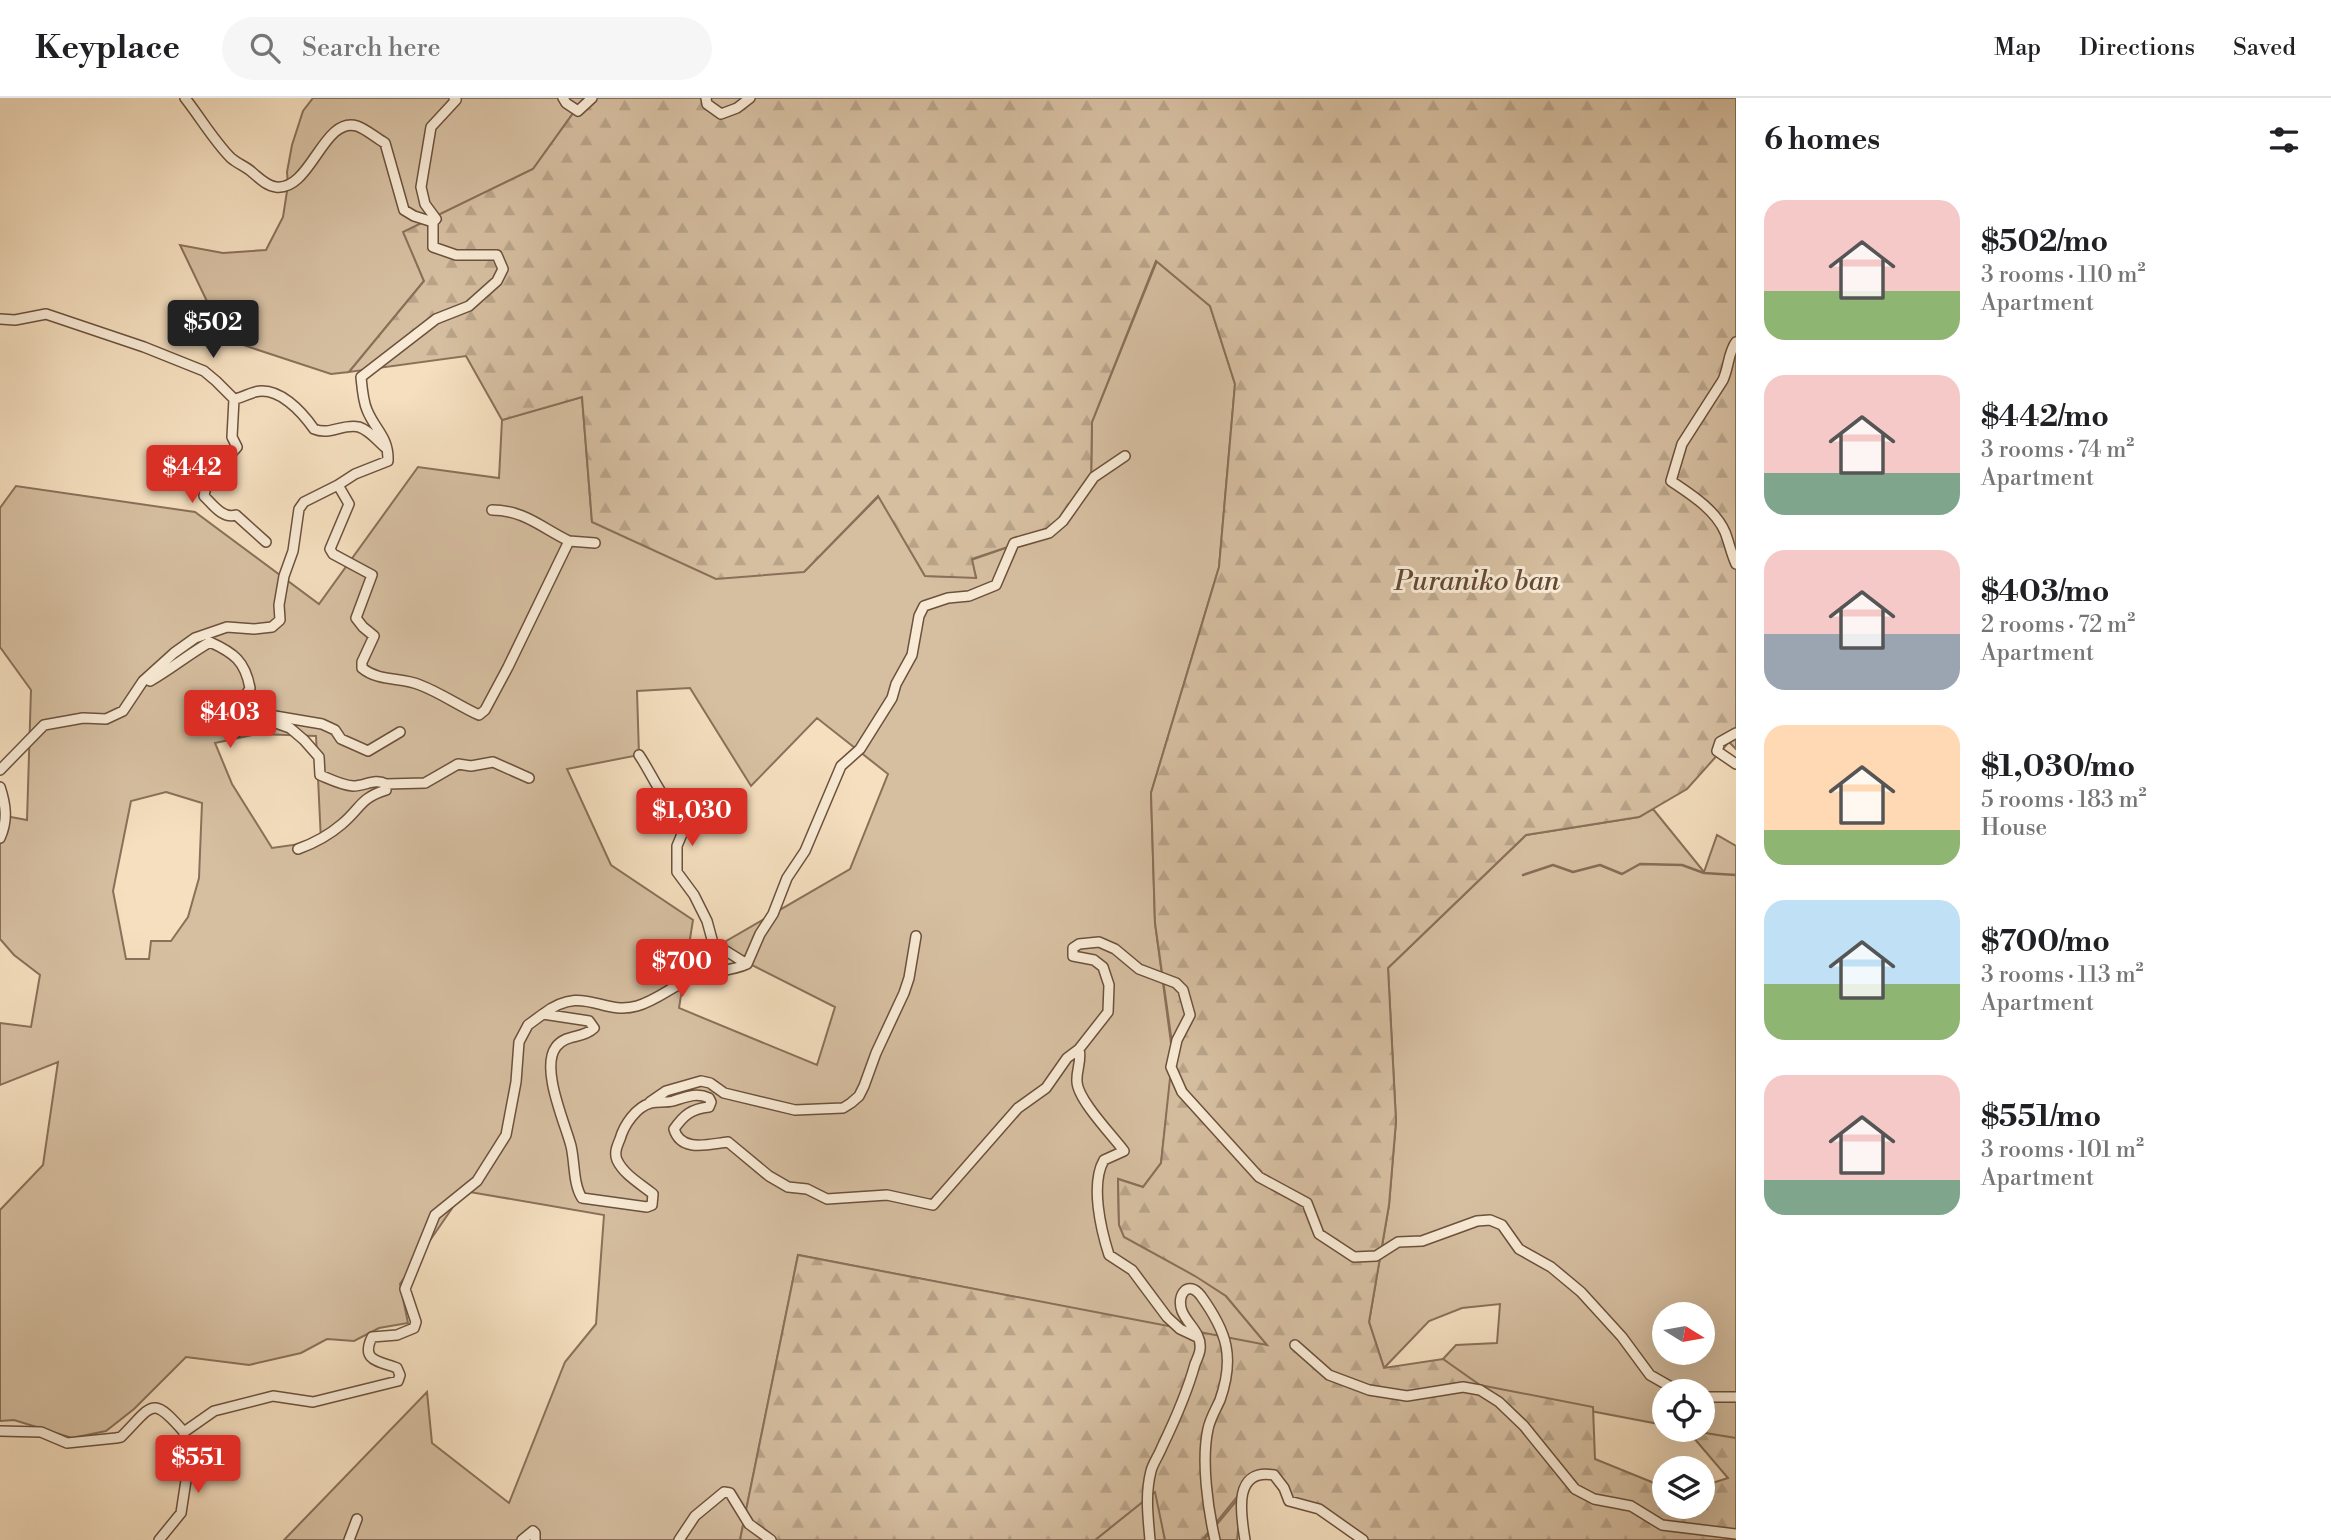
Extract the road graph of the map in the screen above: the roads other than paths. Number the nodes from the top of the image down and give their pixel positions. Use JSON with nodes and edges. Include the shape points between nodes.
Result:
{"nodes":[{"id":1,"x":184,"y":98,"type":"edge"},
{"id":2,"x":454,"y":98,"type":"edge"},
{"id":3,"x":563,"y":98,"type":"edge"},
{"id":4,"x":592,"y":98,"type":"edge"},
{"id":5,"x":706,"y":98,"type":"edge"},
{"id":6,"x":750,"y":98,"type":"edge"},
{"id":7,"x":433,"y":222,"type":"junction"},
{"id":8,"x":0,"y":319,"type":"edge"},
{"id":9,"x":1736,"y":342,"type":"edge"},
{"id":10,"x":234,"y":399,"type":"junction"},
{"id":11,"x":388,"y":450,"type":"junction"},
{"id":12,"x":1125,"y":456,"type":"dead end"},
{"id":13,"x":338,"y":485,"type":"junction"},
{"id":14,"x":492,"y":510,"type":"dead end"},
{"id":15,"x":266,"y":541,"type":"dead end"},
{"id":16,"x":569,"y":541,"type":"junction"},
{"id":17,"x":595,"y":543,"type":"dead end"},
{"id":18,"x":1736,"y":564,"type":"edge"},
{"id":19,"x":146,"y":678,"type":"junction"},
{"id":20,"x":257,"y":721,"type":"junction"},
{"id":21,"x":400,"y":732,"type":"dead end"},
{"id":22,"x":1736,"y":733,"type":"edge"},
{"id":23,"x":639,"y":755,"type":"dead end"},
{"id":24,"x":1736,"y":764,"type":"edge"},
{"id":25,"x":0,"y":770,"type":"edge"},
{"id":26,"x":529,"y":778,"type":"dead end"},
{"id":27,"x":386,"y":784,"type":"junction"},
{"id":28,"x":0,"y":787,"type":"edge"},
{"id":29,"x":0,"y":838,"type":"edge"},
{"id":30,"x":298,"y":849,"type":"dead end"},
{"id":31,"x":916,"y":936,"type":"dead end"},
{"id":32,"x":747,"y":964,"type":"junction"},
{"id":33,"x":543,"y":1014,"type":"junction"},
{"id":34,"x":1079,"y":1049,"type":"junction"},
{"id":35,"x":648,"y":1103,"type":"junction"},
{"id":36,"x":1199,"y":1338,"type":"junction"},
{"id":37,"x":1295,"y":1345,"type":"dead end"},
{"id":38,"x":1656,"y":1379,"type":"edge"},
{"id":39,"x":1715,"y":1396,"type":"edge"},
{"id":40,"x":1736,"y":1396,"type":"edge"},
{"id":41,"x":0,"y":1431,"type":"edge"},
{"id":42,"x":184,"y":1432,"type":"junction"},
{"id":43,"x":357,"y":1519,"type":"dead end"},
{"id":44,"x":1736,"y":1534,"type":"edge"},
{"id":45,"x":159,"y":1540,"type":"edge"},
{"id":46,"x":349,"y":1540,"type":"edge"},
{"id":47,"x":522,"y":1540,"type":"edge"},
{"id":48,"x":535,"y":1540,"type":"edge"},
{"id":49,"x":679,"y":1540,"type":"edge"},
{"id":50,"x":771,"y":1540,"type":"edge"},
{"id":51,"x":1150,"y":1540,"type":"edge"},
{"id":52,"x":1215,"y":1540,"type":"edge"},
{"id":53,"x":1245,"y":1540,"type":"edge"},
{"id":54,"x":1363,"y":1540,"type":"edge"}],
"edges":[{"from":1,"to":7,"type":"street","via":[[231,158],[277,188],[295,183],[330,138],[342,127],[356,125],[385,143],[404,210]]},
{"from":2,"to":7,"type":"street","via":[[445,115],[431,127],[421,187],[425,204],[436,219]]},
{"from":3,"to":4,"type":"street","via":[[578,111]]},
{"from":5,"to":6,"type":"street","via":[[721,114]]},
{"from":7,"to":11,"type":"street","via":[[433,247],[456,256],[497,255],[503,269],[497,281],[469,306],[436,319],[361,377],[367,410]]},
{"from":8,"to":10,"type":"street","via":[[46,314],[144,347],[204,372]]},
{"from":9,"to":18,"type":"street","via":[[1723,380],[1682,444],[1671,481],[1716,517]]},
{"from":10,"to":11,"type":"street","via":[[269,392],[302,411],[314,429],[331,432],[359,427]]},
{"from":10,"to":15,"type":"street","via":[[232,437],[237,447],[211,478],[204,496]]},
{"from":11,"to":13,"type":"street","via":[[388,461]]},
{"from":12,"to":32,"type":"street","via":[[1094,477],[1049,533],[1014,543],[996,584],[925,606],[912,655],[892,698],[860,749],[842,766]]},
{"from":13,"to":16,"type":"street","via":[[349,504],[330,549],[372,575],[355,618],[374,636],[362,668],[393,681],[416,683],[479,715],[509,667]]},
{"from":13,"to":19,"type":"street","via":[[303,502],[299,509],[279,605],[280,620],[272,627],[227,627],[195,638]]},
{"from":14,"to":16,"type":"street","via":[[525,516]]},
{"from":16,"to":17,"type":"street"},
{"from":19,"to":20,"type":"street","via":[[150,681],[210,642],[234,653],[248,676],[250,688],[231,722],[232,735]]},
{"from":19,"to":25,"type":"street","via":[[123,711],[106,719],[83,718],[44,726]]},
{"from":20,"to":21,"type":"street","via":[[269,715],[322,724],[368,751]]},
{"from":20,"to":27,"type":"street","via":[[290,728],[319,757],[320,775],[344,785]]},
{"from":22,"to":24,"type":"street","via":[[1720,742],[1717,751]]},
{"from":23,"to":32,"type":"street","via":[[656,786],[681,818],[689,821],[691,827],[677,846],[677,872],[694,895],[713,943]]},
{"from":26,"to":27,"type":"street","via":[[493,762],[458,764],[425,783]]},
{"from":27,"to":30,"type":"street","via":[[386,790],[368,796],[322,841]]},
{"from":28,"to":29,"type":"street","via":[[5,799],[5,829]]},
{"from":31,"to":35,"type":"street","via":[[904,993],[864,1087],[843,1108],[788,1110],[724,1093],[702,1081],[666,1091]]},
{"from":32,"to":33,"type":"street","via":[[698,976],[635,1007],[579,999]]},
{"from":33,"to":35,"type":"street","via":[[589,1021],[594,1028],[563,1040],[551,1056],[554,1093],[582,1198],[652,1205],[653,1194],[626,1173],[615,1154],[628,1120]]},
{"from":33,"to":42,"type":"street","via":[[528,1025],[519,1042],[506,1135],[477,1181],[435,1215],[429,1227],[405,1289],[414,1328],[372,1337],[368,1344],[375,1362],[397,1368],[400,1378],[313,1402],[273,1396],[214,1411]]},
{"from":34,"to":35,"type":"street","via":[[1046,1088],[1018,1108],[933,1205],[887,1195],[827,1199],[807,1189],[788,1187],[728,1142],[689,1146],[682,1142],[674,1129],[685,1114],[709,1107],[709,1098],[692,1094]]},
{"from":34,"to":36,"type":"street","via":[[1077,1082],[1083,1101],[1124,1151],[1104,1160],[1100,1177],[1098,1203],[1109,1255],[1132,1270],[1180,1329]]},
{"from":34,"to":38,"type":"street","via":[[1108,1012],[1109,985],[1103,967],[1073,956],[1073,948],[1100,942],[1139,969],[1183,990],[1190,1015],[1177,1040],[1171,1067],[1182,1092],[1259,1177],[1307,1203],[1319,1234],[1354,1257],[1376,1256],[1398,1242],[1422,1241],[1477,1221],[1502,1225],[1519,1249],[1581,1292]]},
{"from":36,"to":51,"type":"street","via":[[1186,1395],[1151,1470],[1147,1496]]},
{"from":36,"to":52,"type":"street","via":[[1182,1311],[1180,1296],[1188,1288],[1201,1297],[1222,1329],[1228,1349],[1226,1381],[1206,1443]]},
{"from":37,"to":44,"type":"street","via":[[1328,1375],[1369,1390],[1407,1396],[1463,1387],[1480,1390],[1524,1426],[1575,1489],[1594,1499],[1631,1506],[1662,1525]]},
{"from":39,"to":40,"type":"street"},
{"from":41,"to":42,"type":"street","via":[[41,1432],[67,1443],[116,1438],[150,1409],[159,1407]]},
{"from":42,"to":45,"type":"street","via":[[187,1474],[181,1513]]},
{"from":43,"to":46,"type":"street"},
{"from":47,"to":48,"type":"street","via":[[533,1531]]},
{"from":49,"to":50,"type":"street","via":[[695,1516],[724,1492],[730,1493],[749,1524]]},
{"from":53,"to":54,"type":"street","via":[[1240,1505],[1244,1488],[1254,1476],[1265,1473],[1274,1475],[1290,1501],[1319,1509]]}]}
